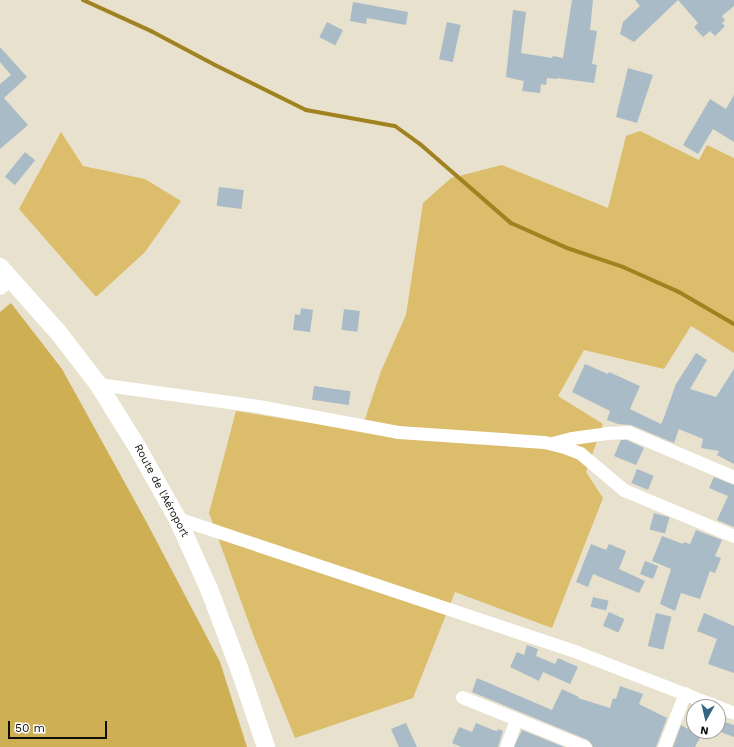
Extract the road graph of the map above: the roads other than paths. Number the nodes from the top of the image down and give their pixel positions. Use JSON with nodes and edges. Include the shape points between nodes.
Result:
{"nodes":[{"id":1,"x":4,"y":278,"type":"edge"},
{"id":2,"x":98,"y":384,"type":"junction"},
{"id":3,"x":551,"y":444,"type":"junction"},
{"id":4,"x":734,"y":477,"type":"edge"},
{"id":5,"x":177,"y":518,"type":"junction"},
{"id":6,"x":734,"y":536,"type":"edge"},
{"id":7,"x":685,"y":693,"type":"junction"},
{"id":8,"x":462,"y":697,"type":"dead end"},
{"id":9,"x":734,"y":713,"type":"edge"},
{"id":10,"x":516,"y":719,"type":"junction"},
{"id":11,"x":266,"y":747,"type":"edge"},
{"id":12,"x":506,"y":747,"type":"edge"},
{"id":13,"x":585,"y":747,"type":"edge"},
{"id":14,"x":664,"y":747,"type":"edge"}],
"edges":[{"from":1,"to":2,"type":"main road","name":"Route de l'Aéroport","via":[[58,332]]},
{"from":2,"to":3,"type":"street","via":[[258,406],[398,432]]},
{"from":2,"to":5,"type":"main road","name":"Route de l'Aéroport"},
{"from":3,"to":4,"type":"street","via":[[572,438],[628,432]]},
{"from":3,"to":6,"type":"street","via":[[580,453],[624,490]]},
{"from":5,"to":7,"type":"street","via":[[576,652]]},
{"from":5,"to":11,"type":"main road","name":"Route de l'Aéroport","via":[[237,660]]},
{"from":7,"to":9,"type":"street"},
{"from":7,"to":14,"type":"street"},
{"from":8,"to":10,"type":"street"},
{"from":10,"to":12,"type":"street"},
{"from":10,"to":13,"type":"street"}]}
